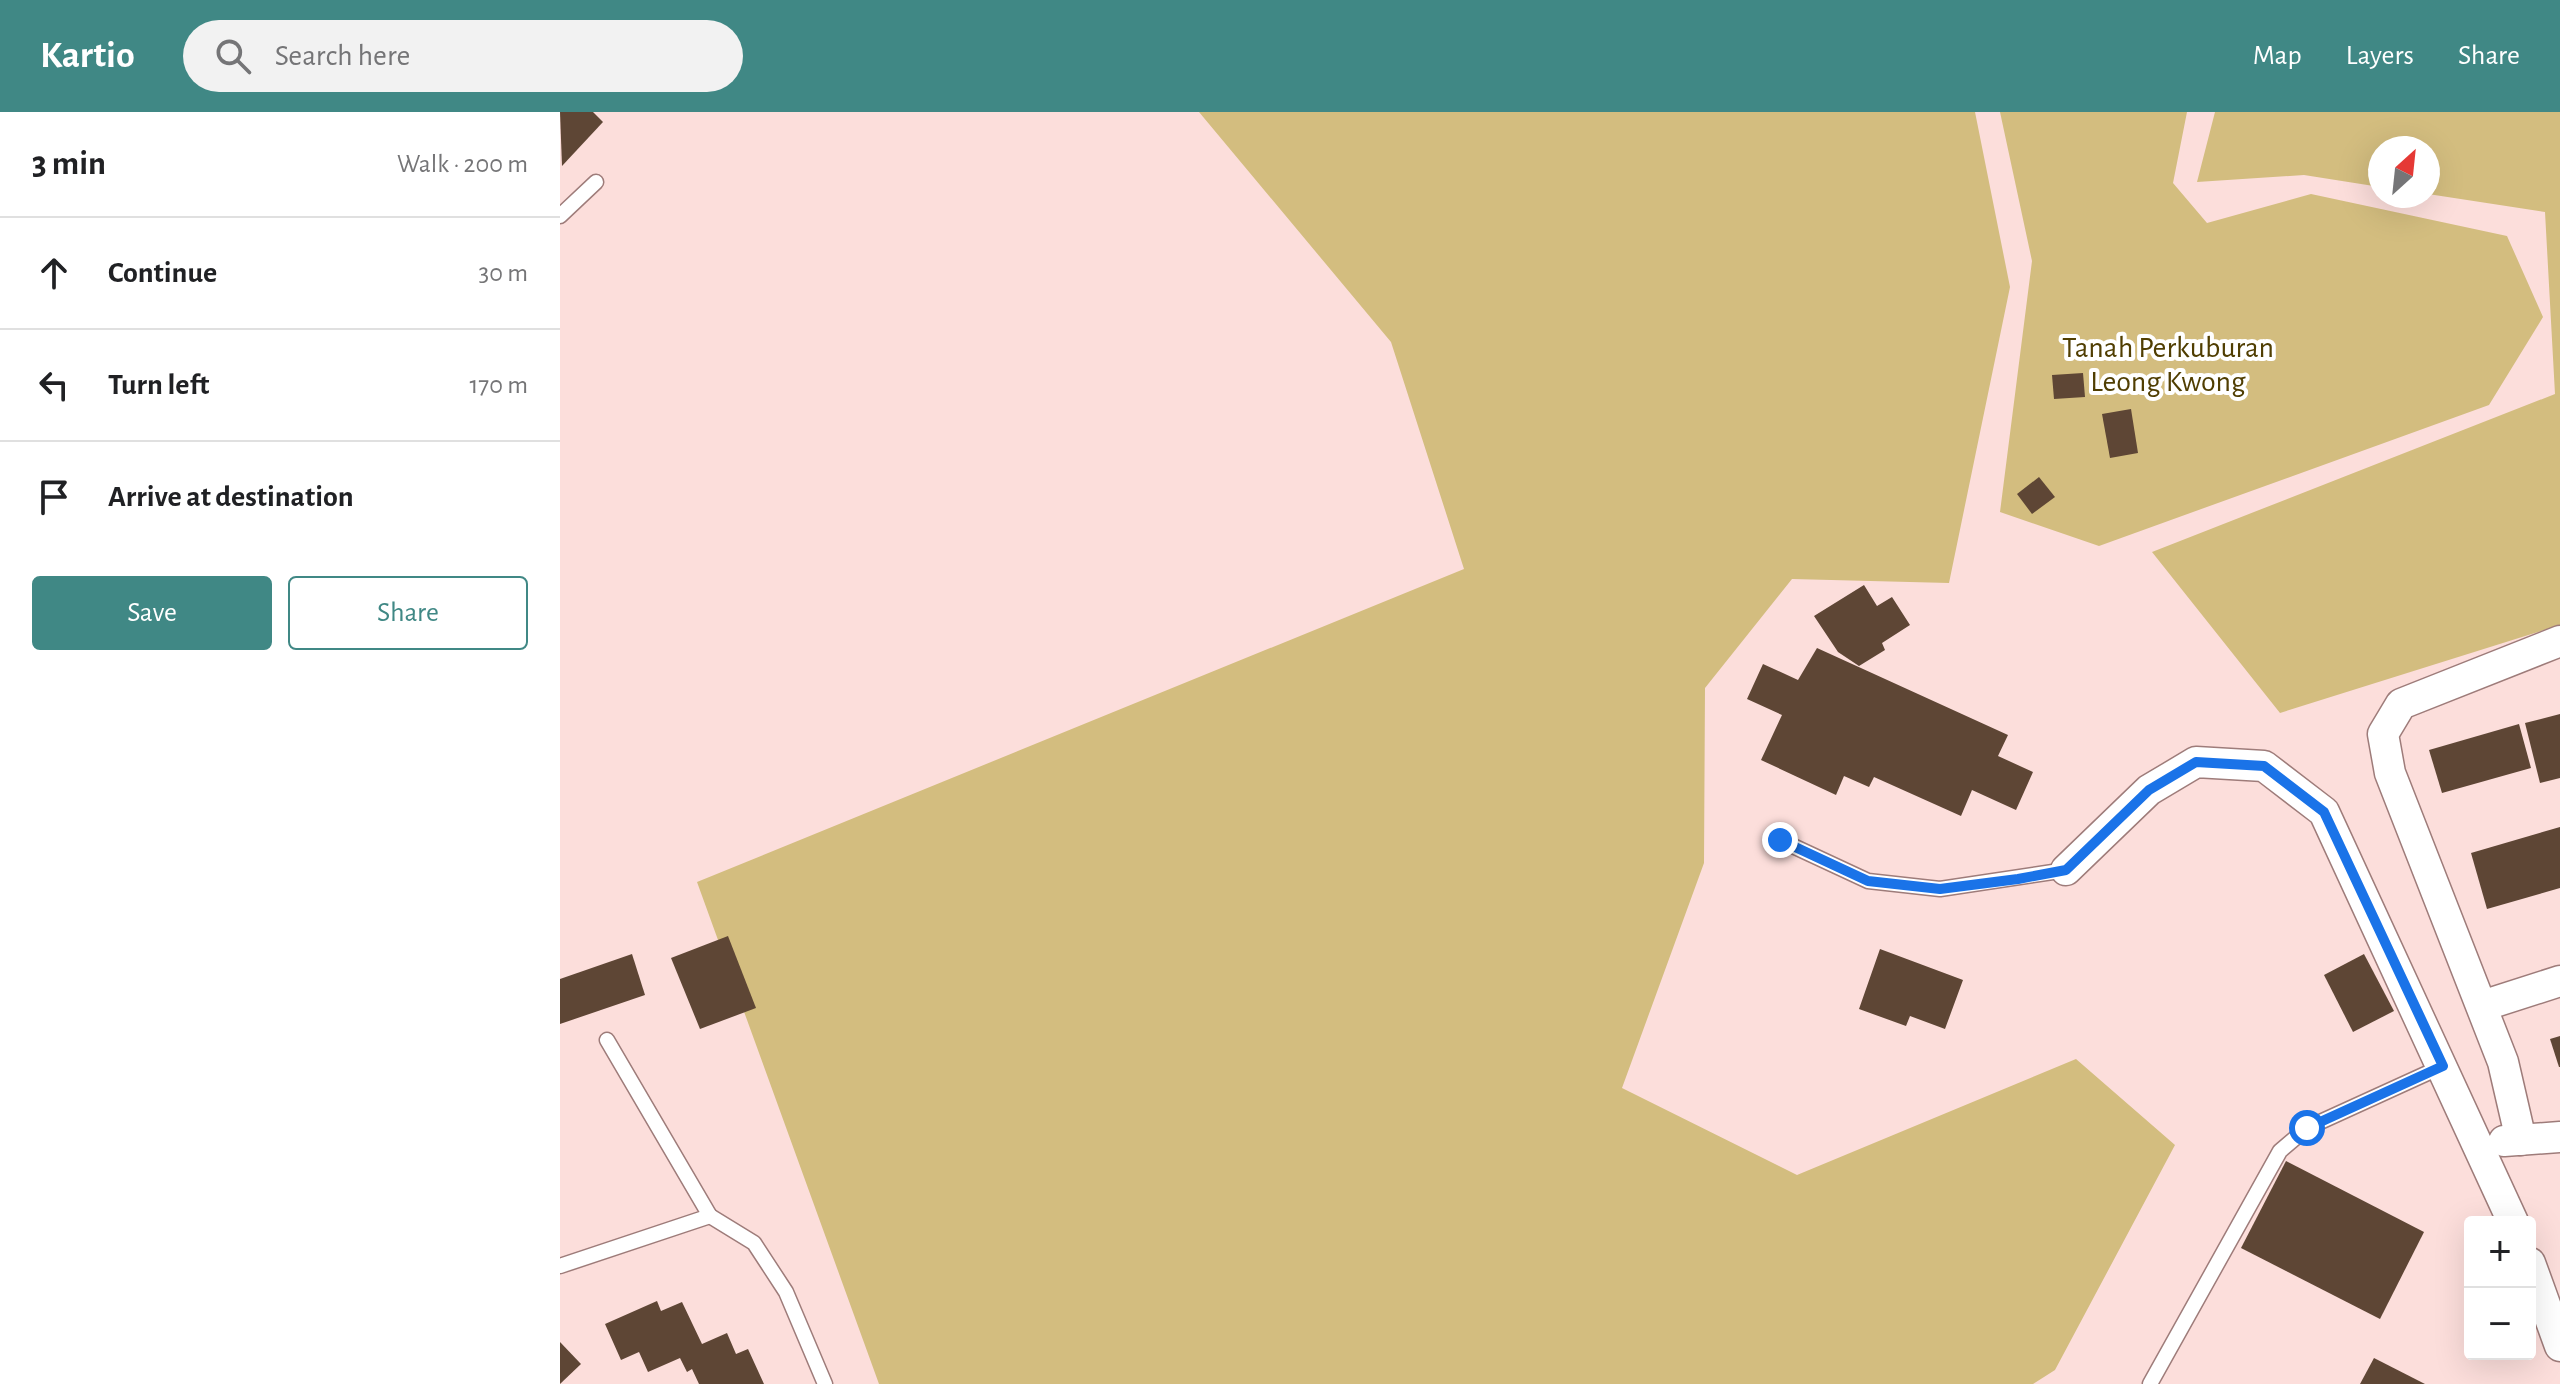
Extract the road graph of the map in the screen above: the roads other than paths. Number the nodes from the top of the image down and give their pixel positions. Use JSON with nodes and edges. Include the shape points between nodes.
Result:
{"nodes":[{"id":1,"x":596,"y":182,"type":"dead end"},
{"id":2,"x":560,"y":216,"type":"edge"},
{"id":3,"x":2560,"y":641,"type":"edge"},
{"id":4,"x":1780,"y":840,"type":"dead end"},
{"id":5,"x":2066,"y":870,"type":"joint"},
{"id":6,"x":2560,"y":981,"type":"edge"},
{"id":7,"x":2482,"y":1006,"type":"junction"},
{"id":8,"x":607,"y":1040,"type":"dead end"},
{"id":9,"x":2443,"y":1066,"type":"junction"},
{"id":10,"x":2560,"y":1137,"type":"edge"},
{"id":11,"x":2521,"y":1140,"type":"junction"},
{"id":12,"x":2478,"y":1143,"type":"junction"},
{"id":13,"x":710,"y":1216,"type":"junction"},
{"id":14,"x":2510,"y":1216,"type":"edge"},
{"id":15,"x":560,"y":1266,"type":"edge"},
{"id":16,"x":2536,"y":1280,"type":"edge"},
{"id":17,"x":2560,"y":1346,"type":"edge"},
{"id":18,"x":825,"y":1384,"type":"edge"},
{"id":19,"x":2150,"y":1384,"type":"edge"}],
"edges":[{"from":1,"to":2,"type":"lane"},
{"from":3,"to":7,"type":"street","via":[[2401,704],[2383,734],[2390,773]]},
{"from":4,"to":5,"type":"lane","via":[[1868,881],[1940,889]]},
{"from":5,"to":9,"type":"street","via":[[2149,790],[2196,762],[2264,766],[2324,812]]},
{"from":6,"to":7,"type":"street"},
{"from":7,"to":11,"type":"street","via":[[2503,1062]]},
{"from":8,"to":13,"type":"lane"},
{"from":9,"to":12,"type":"street"},
{"from":9,"to":19,"type":"lane","via":[[2307,1128],[2280,1151]]},
{"from":10,"to":11,"type":"street"},
{"from":11,"to":12,"type":"street"},
{"from":12,"to":14,"type":"street"},
{"from":13,"to":15,"type":"lane"},
{"from":13,"to":18,"type":"lane","via":[[754,1243],[786,1292]]},
{"from":16,"to":17,"type":"street"}]}
